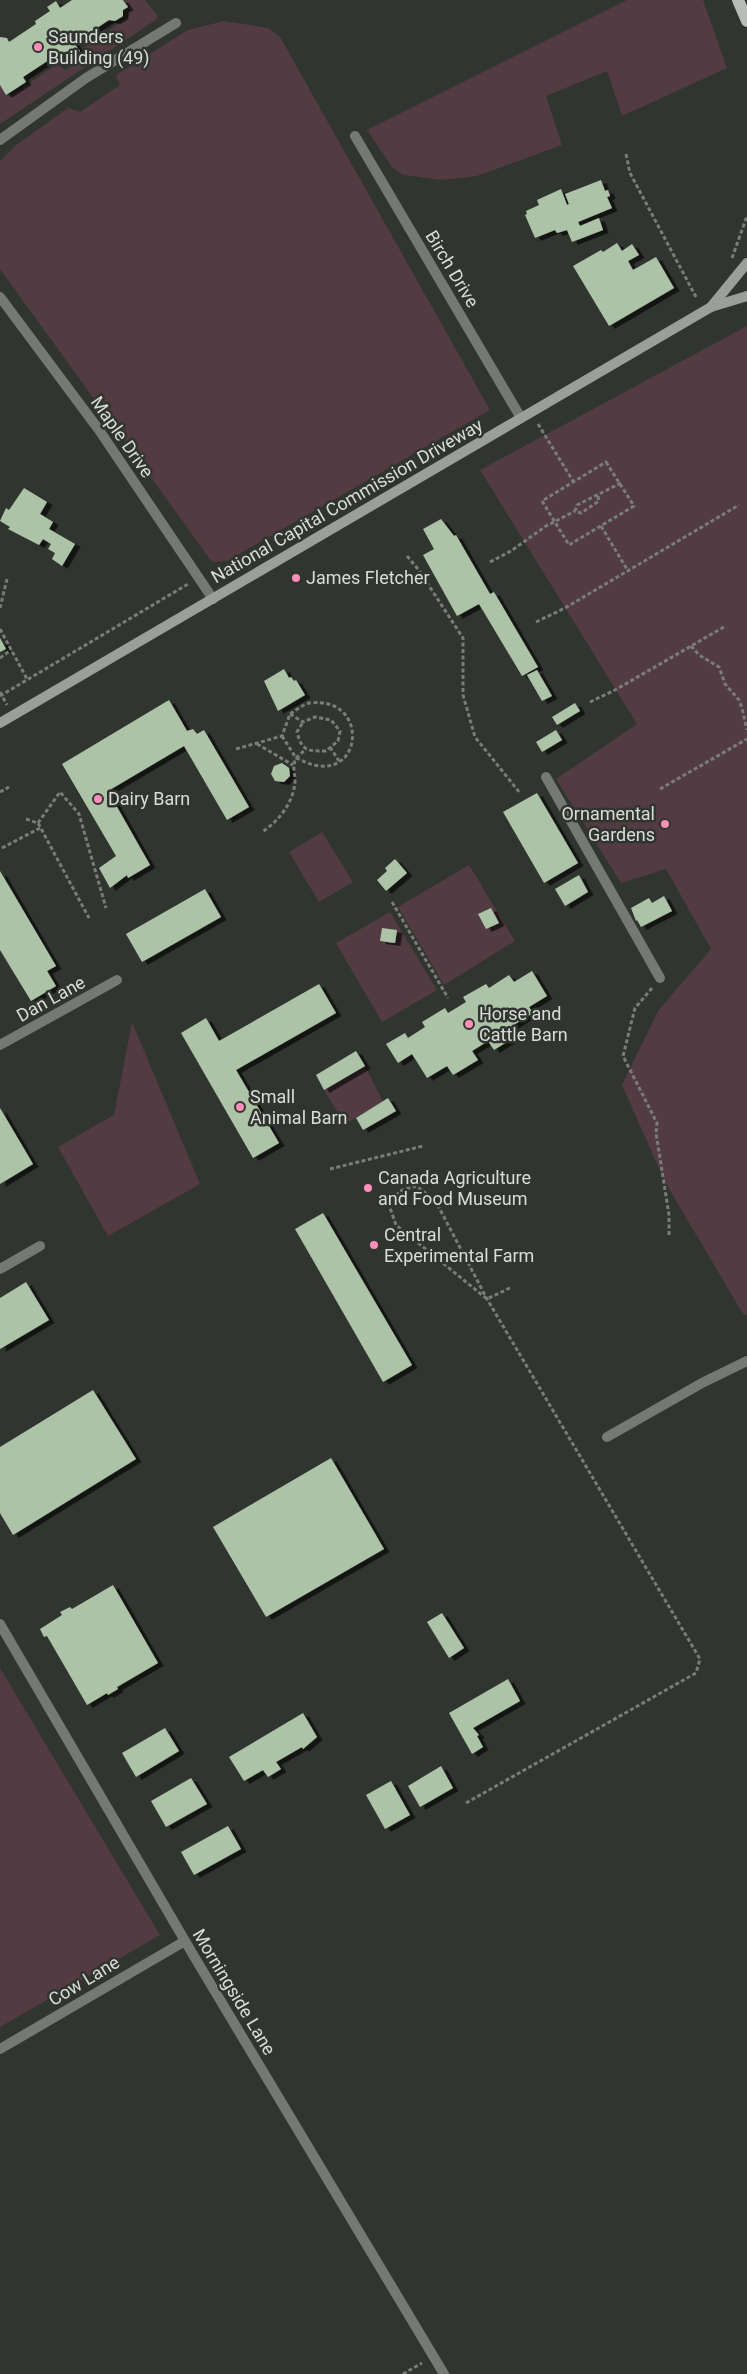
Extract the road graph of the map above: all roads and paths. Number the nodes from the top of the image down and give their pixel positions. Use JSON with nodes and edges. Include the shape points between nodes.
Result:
{"nodes":[{"id":1,"x":738,"y":0,"type":"edge"},
{"id":2,"x":747,"y":21,"type":"edge"},
{"id":3,"x":176,"y":23,"type":"dead end"},
{"id":4,"x":355,"y":136,"type":"dead end"},
{"id":5,"x":0,"y":140,"type":"edge"},
{"id":6,"x":626,"y":154,"type":"dead end"},
{"id":7,"x":747,"y":216,"type":"edge"},
{"id":8,"x":747,"y":263,"type":"edge"},
{"id":9,"x":730,"y":264,"type":"dead end"},
{"id":10,"x":696,"y":296,"type":"dead end"},
{"id":11,"x":747,"y":296,"type":"edge"},
{"id":12,"x":1,"y":300,"type":"edge"},
{"id":13,"x":711,"y":307,"type":"junction"},
{"id":14,"x":532,"y":412,"type":"junction"},
{"id":15,"x":521,"y":418,"type":"junction"},
{"id":16,"x":573,"y":481,"type":"junction"},
{"id":17,"x":621,"y":483,"type":"junction"},
{"id":18,"x":598,"y":496,"type":"junction"},
{"id":19,"x":739,"y":505,"type":"dead end"},
{"id":20,"x":575,"y":511,"type":"junction"},
{"id":21,"x":555,"y":522,"type":"junction"},
{"id":22,"x":601,"y":526,"type":"junction"},
{"id":23,"x":407,"y":556,"type":"dead end"},
{"id":24,"x":490,"y":562,"type":"dead end"},
{"id":25,"x":628,"y":571,"type":"junction"},
{"id":26,"x":7,"y":579,"type":"dead end"},
{"id":27,"x":188,"y":584,"type":"dead end"},
{"id":28,"x":213,"y":599,"type":"junction"},
{"id":29,"x":0,"y":608,"type":"edge"},
{"id":30,"x":536,"y":622,"type":"dead end"},
{"id":31,"x":724,"y":627,"type":"dead end"},
{"id":32,"x":0,"y":629,"type":"edge"},
{"id":33,"x":691,"y":646,"type":"junction"},
{"id":34,"x":11,"y":650,"type":"junction"},
{"id":35,"x":0,"y":658,"type":"edge"},
{"id":36,"x":27,"y":680,"type":"junction"},
{"id":37,"x":0,"y":696,"type":"edge"},
{"id":38,"x":590,"y":702,"type":"dead end"},
{"id":39,"x":290,"y":714,"type":"junction"},
{"id":40,"x":303,"y":722,"type":"junction"},
{"id":41,"x":0,"y":723,"type":"edge"},
{"id":42,"x":747,"y":730,"type":"edge"},
{"id":43,"x":282,"y":736,"type":"junction"},
{"id":44,"x":747,"y":739,"type":"edge"},
{"id":45,"x":257,"y":744,"type":"junction"},
{"id":46,"x":330,"y":747,"type":"junction"},
{"id":47,"x":236,"y":749,"type":"dead end"},
{"id":48,"x":306,"y":749,"type":"junction"},
{"id":49,"x":296,"y":758,"type":"junction"},
{"id":50,"x":339,"y":761,"type":"junction"},
{"id":51,"x":293,"y":765,"type":"junction"},
{"id":52,"x":546,"y":777,"type":"dead end"},
{"id":53,"x":9,"y":787,"type":"dead end"},
{"id":54,"x":660,"y":789,"type":"dead end"},
{"id":55,"x":0,"y":792,"type":"edge"},
{"id":56,"x":520,"y":793,"type":"dead end"},
{"id":57,"x":26,"y":819,"type":"dead end"},
{"id":58,"x":38,"y":823,"type":"junction"},
{"id":59,"x":40,"y":828,"type":"junction"},
{"id":60,"x":262,"y":832,"type":"dead end"},
{"id":61,"x":2,"y":848,"type":"dead end"},
{"id":62,"x":392,"y":902,"type":"dead end"},
{"id":63,"x":106,"y":908,"type":"dead end"},
{"id":64,"x":88,"y":918,"type":"dead end"},
{"id":65,"x":660,"y":978,"type":"joint"},
{"id":66,"x":117,"y":980,"type":"dead end"},
{"id":67,"x":448,"y":998,"type":"dead end"},
{"id":68,"x":0,"y":1046,"type":"edge"},
{"id":69,"x":423,"y":1146,"type":"dead end"},
{"id":70,"x":330,"y":1169,"type":"dead end"},
{"id":71,"x":669,"y":1235,"type":"dead end"},
{"id":72,"x":40,"y":1246,"type":"dead end"},
{"id":73,"x":0,"y":1269,"type":"edge"},
{"id":74,"x":512,"y":1287,"type":"dead end"},
{"id":75,"x":487,"y":1299,"type":"junction"},
{"id":76,"x":747,"y":1361,"type":"edge"},
{"id":77,"x":608,"y":1437,"type":"dead end"},
{"id":78,"x":0,"y":1624,"type":"edge"},
{"id":79,"x":466,"y":1803,"type":"dead end"},
{"id":80,"x":185,"y":1941,"type":"junction"},
{"id":81,"x":0,"y":2049,"type":"edge"},
{"id":82,"x":433,"y":2356,"type":"junction"},
{"id":83,"x":403,"y":2374,"type":"edge"},
{"id":84,"x":444,"y":2374,"type":"edge"}],
"edges":[{"from":1,"to":2,"type":"main road"},
{"from":3,"to":5,"type":"street","via":[[86,78]]},
{"from":4,"to":15,"type":"street","name":"Birch Drive"},
{"from":6,"to":10,"type":"path","via":[[630,173]]},
{"from":7,"to":9,"type":"path"},
{"from":8,"to":13,"type":"street","name":"National Capital Commission Driveway"},
{"from":11,"to":13,"type":"street","name":"National Capital Commission Driveway"},
{"from":12,"to":28,"type":"street","name":"Maple Drive","via":[[99,430]]},
{"from":13,"to":14,"type":"street","name":"National Capital Commission Driveway"},
{"from":14,"to":15,"type":"street","name":"National Capital Commission Driveway"},
{"from":14,"to":16,"type":"path"},
{"from":15,"to":28,"type":"street","name":"National Capital Commission Driveway"},
{"from":16,"to":17,"type":"path","via":[[606,462]]},
{"from":16,"to":21,"type":"path","via":[[542,501]]},
{"from":17,"to":18,"type":"path"},
{"from":17,"to":22,"type":"path","via":[[634,506]]},
{"from":18,"to":20,"type":"path","via":[[595,494],[577,505]]},
{"from":18,"to":20,"type":"path","via":[[599,501],[581,513]]},
{"from":19,"to":25,"type":"path"},
{"from":20,"to":21,"type":"path"},
{"from":21,"to":22,"type":"path","via":[[569,545]]},
{"from":21,"to":24,"type":"path"},
{"from":22,"to":25,"type":"path"},
{"from":23,"to":56,"type":"path","via":[[462,638],[463,696],[475,737]]},
{"from":25,"to":30,"type":"path"},
{"from":26,"to":29,"type":"path"},
{"from":27,"to":36,"type":"path"},
{"from":28,"to":41,"type":"street","name":"National Capital Commission Driveway"},
{"from":31,"to":33,"type":"path"},
{"from":32,"to":34,"type":"path"},
{"from":33,"to":38,"type":"path"},
{"from":33,"to":42,"type":"path","via":[[719,667],[725,684],[739,700]]},
{"from":34,"to":35,"type":"path"},
{"from":34,"to":36,"type":"path"},
{"from":36,"to":37,"type":"path"},
{"from":39,"to":40,"type":"path"},
{"from":39,"to":43,"type":"path"},
{"from":39,"to":50,"type":"path","via":[[309,703],[334,705],[349,719],[354,741],[347,755]]},
{"from":40,"to":46,"type":"path","via":[[315,717],[331,720],[340,731],[338,741]]},
{"from":40,"to":48,"type":"path","via":[[297,732],[300,745]]},
{"from":43,"to":45,"type":"path"},
{"from":43,"to":49,"type":"path"},
{"from":44,"to":54,"type":"path"},
{"from":45,"to":47,"type":"path"},
{"from":45,"to":51,"type":"path"},
{"from":46,"to":48,"type":"path","via":[[326,751]]},
{"from":46,"to":50,"type":"path"},
{"from":48,"to":49,"type":"path"},
{"from":49,"to":50,"type":"path","via":[[319,766]]},
{"from":49,"to":51,"type":"path"},
{"from":51,"to":60,"type":"path","via":[[295,781],[292,796],[276,823]]},
{"from":52,"to":65,"type":"street"},
{"from":53,"to":55,"type":"path"},
{"from":57,"to":58,"type":"path"},
{"from":58,"to":59,"type":"path"},
{"from":58,"to":63,"type":"path","via":[[60,792],[79,814]]},
{"from":59,"to":61,"type":"path"},
{"from":59,"to":64,"type":"path"},
{"from":62,"to":67,"type":"path"},
{"from":65,"to":71,"type":"path","via":[[635,1008],[623,1056],[658,1123],[656,1132],[669,1215]]},
{"from":66,"to":68,"type":"street","name":"Dan Lane"},
{"from":69,"to":70,"type":"path"},
{"from":72,"to":73,"type":"street"},
{"from":74,"to":75,"type":"path"},
{"from":75,"to":75,"type":"path","via":[[435,1200],[416,1186],[400,1191],[389,1206],[396,1225]]},
{"from":75,"to":79,"type":"path","via":[[700,1659],[696,1673]]},
{"from":76,"to":77,"type":"street"},
{"from":78,"to":80,"type":"street","name":"Morningside Lane"},
{"from":80,"to":81,"type":"street","name":"Cow Lane"},
{"from":80,"to":82,"type":"street","name":"Morningside Lane"},
{"from":82,"to":83,"type":"path"},
{"from":82,"to":84,"type":"street","name":"Morningside Lane"}]}
